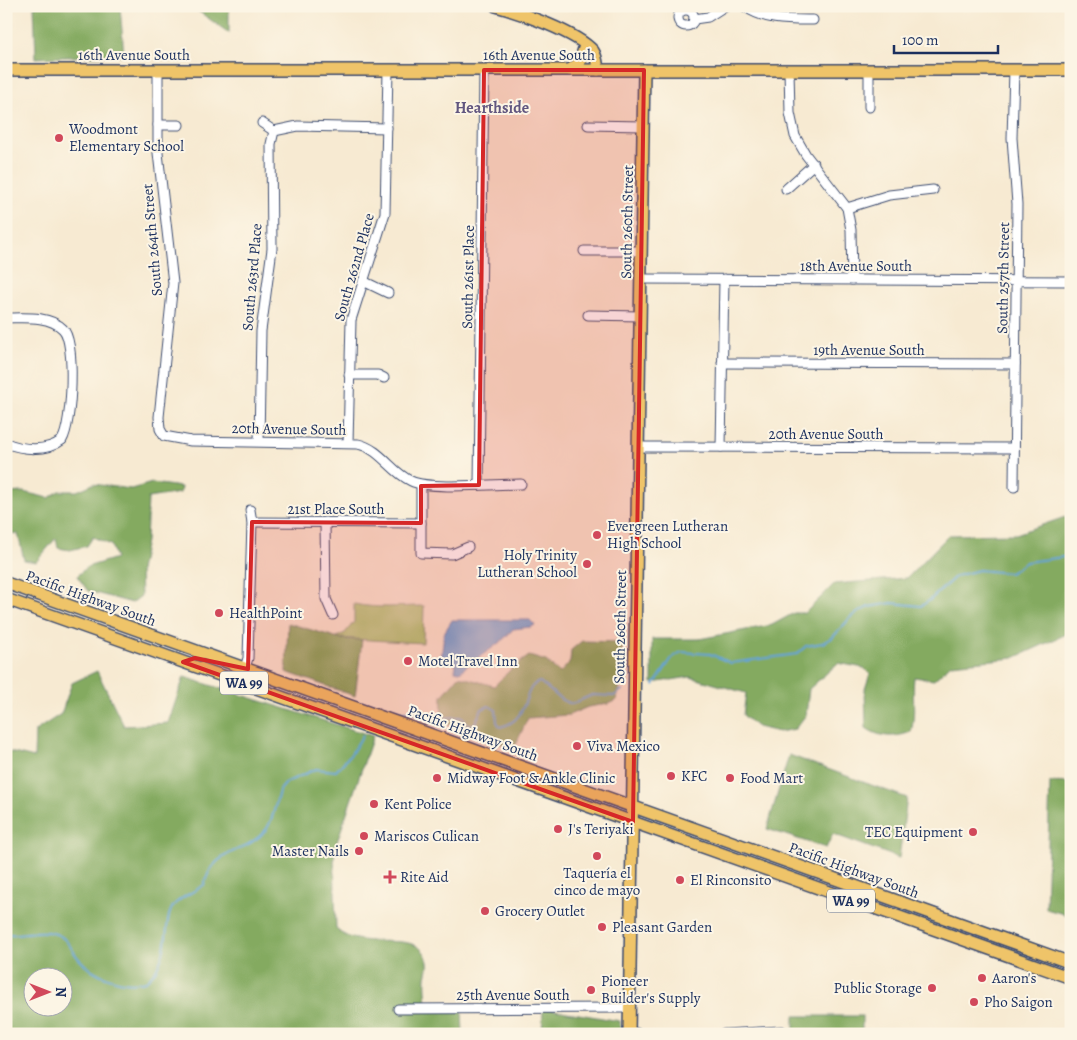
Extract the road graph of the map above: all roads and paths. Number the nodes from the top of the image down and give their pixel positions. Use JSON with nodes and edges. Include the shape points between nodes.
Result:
{"nodes":[{"id":1,"x":496,"y":6,"type":"edge"},
{"id":2,"x":725,"y":6,"type":"edge"},
{"id":3,"x":744,"y":6,"type":"edge"},
{"id":4,"x":694,"y":19,"type":"dead end"},
{"id":5,"x":813,"y":20,"type":"dead end"},
{"id":6,"x":584,"y":44,"type":"junction"},
{"id":7,"x":6,"y":70,"type":"edge"},
{"id":8,"x":158,"y":70,"type":"junction"},
{"id":9,"x":388,"y":70,"type":"junction"},
{"id":10,"x":484,"y":70,"type":"junction"},
{"id":11,"x":570,"y":70,"type":"junction"},
{"id":12,"x":598,"y":70,"type":"junction"},
{"id":13,"x":644,"y":70,"type":"junction"},
{"id":14,"x":789,"y":70,"type":"junction"},
{"id":15,"x":868,"y":70,"type":"junction"},
{"id":16,"x":1014,"y":70,"type":"junction"},
{"id":17,"x":1071,"y":70,"type":"edge"},
{"id":18,"x":868,"y":107,"type":"dead end"},
{"id":19,"x":262,"y":122,"type":"dead end"},
{"id":20,"x":158,"y":125,"type":"junction"},
{"id":21,"x":179,"y":125,"type":"dead end"},
{"id":22,"x":588,"y":125,"type":"dead end"},
{"id":23,"x":643,"y":126,"type":"junction"},
{"id":24,"x":388,"y":128,"type":"junction"},
{"id":25,"x":274,"y":131,"type":"junction"},
{"id":26,"x":814,"y":164,"type":"junction"},
{"id":27,"x":786,"y":189,"type":"dead end"},
{"id":28,"x":933,"y":190,"type":"dead end"},
{"id":29,"x":847,"y":208,"type":"junction"},
{"id":30,"x":584,"y":251,"type":"dead end"},
{"id":31,"x":641,"y":251,"type":"junction"},
{"id":32,"x":641,"y":278,"type":"junction"},
{"id":33,"x":724,"y":279,"type":"junction"},
{"id":34,"x":852,"y":280,"type":"junction"},
{"id":35,"x":363,"y":281,"type":"junction"},
{"id":36,"x":1016,"y":281,"type":"junction"},
{"id":37,"x":1071,"y":281,"type":"edge"},
{"id":38,"x":388,"y":293,"type":"dead end"},
{"id":39,"x":588,"y":315,"type":"dead end"},
{"id":40,"x":640,"y":316,"type":"junction"},
{"id":41,"x":6,"y":318,"type":"edge"},
{"id":42,"x":722,"y":363,"type":"junction"},
{"id":43,"x":1015,"y":364,"type":"junction"},
{"id":44,"x":349,"y":375,"type":"junction"},
{"id":45,"x":384,"y":378,"type":"dead end"},
{"id":46,"x":164,"y":436,"type":"joint"},
{"id":47,"x":259,"y":442,"type":"junction"},
{"id":48,"x":6,"y":443,"type":"edge"},
{"id":49,"x":348,"y":443,"type":"junction"},
{"id":50,"x":638,"y":447,"type":"junction"},
{"id":51,"x":721,"y":448,"type":"junction"},
{"id":52,"x":1014,"y":448,"type":"junction"},
{"id":53,"x":479,"y":484,"type":"junction"},
{"id":54,"x":521,"y":484,"type":"dead end"},
{"id":55,"x":420,"y":486,"type":"junction"},
{"id":56,"x":1014,"y":486,"type":"dead end"},
{"id":57,"x":250,"y":510,"type":"dead end"},
{"id":58,"x":252,"y":522,"type":"junction"},
{"id":59,"x":326,"y":522,"type":"junction"},
{"id":60,"x":421,"y":523,"type":"junction"},
{"id":61,"x":468,"y":547,"type":"dead end"},
{"id":62,"x":6,"y":583,"type":"edge"},
{"id":63,"x":6,"y":599,"type":"edge"},
{"id":64,"x":333,"y":615,"type":"dead end"},
{"id":65,"x":136,"y":645,"type":"junction"},
{"id":66,"x":185,"y":647,"type":"junction"},
{"id":67,"x":183,"y":662,"type":"junction"},
{"id":68,"x":231,"y":663,"type":"junction"},
{"id":69,"x":245,"y":668,"type":"junction"},
{"id":70,"x":632,"y":806,"type":"junction"},
{"id":71,"x":632,"y":822,"type":"junction"},
{"id":72,"x":1071,"y":963,"type":"edge"},
{"id":73,"x":1071,"y":978,"type":"edge"},
{"id":74,"x":629,"y":1008,"type":"junction"},
{"id":75,"x":398,"y":1009,"type":"dead end"},
{"id":76,"x":782,"y":1031,"type":"dead end"},
{"id":77,"x":629,"y":1033,"type":"edge"},
{"id":78,"x":642,"y":1034,"type":"edge"},
{"id":79,"x":724,"y":1034,"type":"edge"}],
"edges":[{"from":1,"to":6,"type":"main road","via":[[538,21]]},
{"from":2,"to":4,"type":"street","via":[[710,17]]},
{"from":3,"to":5,"type":"street","via":[[775,19]]},
{"from":6,"to":11,"type":"main road","via":[[580,62]]},
{"from":6,"to":12,"type":"main road","via":[[594,54]]},
{"from":7,"to":8,"type":"main road","name":"16th Avenue South"},
{"from":8,"to":9,"type":"main road","name":"16th Avenue South"},
{"from":8,"to":20,"type":"street","name":"South 264th Street"},
{"from":9,"to":10,"type":"main road","name":"16th Avenue South"},
{"from":9,"to":24,"type":"street","name":"South 262nd Place"},
{"from":10,"to":11,"type":"main road","name":"16th Avenue South"},
{"from":10,"to":53,"type":"street","name":"South 261st Place"},
{"from":11,"to":12,"type":"main road","name":"16th Avenue South"},
{"from":12,"to":13,"type":"main road","name":"16th Avenue South"},
{"from":13,"to":14,"type":"main road","name":"16th Avenue South"},
{"from":13,"to":23,"type":"main road","name":"South 260th Street"},
{"from":14,"to":15,"type":"main road","name":"16th Avenue South"},
{"from":14,"to":26,"type":"street","via":[[792,128]]},
{"from":15,"to":16,"type":"main road","name":"16th Avenue South"},
{"from":15,"to":18,"type":"street"},
{"from":16,"to":17,"type":"main road","name":"16th Avenue South"},
{"from":16,"to":36,"type":"street","name":"South 257th Street","via":[[1012,138],[1017,204]]},
{"from":19,"to":25,"type":"street"},
{"from":20,"to":21,"type":"street"},
{"from":20,"to":46,"type":"street","name":"South 264th Street","via":[[158,153],[173,283],[159,417]]},
{"from":22,"to":23,"type":"street"},
{"from":23,"to":31,"type":"main road","name":"South 260th Street"},
{"from":24,"to":25,"type":"street","via":[[298,126]]},
{"from":24,"to":35,"type":"street","name":"South 262nd Place","via":[[385,213]]},
{"from":25,"to":47,"type":"street","name":"South 263rd Place","via":[[271,144],[272,249],[261,331]]},
{"from":26,"to":27,"type":"street"},
{"from":26,"to":29,"type":"street"},
{"from":28,"to":29,"type":"street","via":[[889,195]]},
{"from":29,"to":34,"type":"street"},
{"from":30,"to":31,"type":"street"},
{"from":31,"to":32,"type":"main road","name":"South 260th Street"},
{"from":32,"to":33,"type":"street","name":"18th Avenue South"},
{"from":32,"to":40,"type":"main road","name":"South 260th Street"},
{"from":33,"to":34,"type":"street","name":"18th Avenue South"},
{"from":33,"to":42,"type":"street"},
{"from":34,"to":36,"type":"street","name":"18th Avenue South"},
{"from":35,"to":38,"type":"street"},
{"from":35,"to":44,"type":"street","name":"South 262nd Place","via":[[351,320]]},
{"from":36,"to":37,"type":"street","name":"18th Avenue South"},
{"from":36,"to":43,"type":"street","name":"South 257th Street"},
{"from":39,"to":40,"type":"street"},
{"from":40,"to":50,"type":"main road","name":"South 260th Street"},
{"from":41,"to":48,"type":"street","via":[[44,320],[61,328],[68,338],[70,353],[69,415],[62,440],[35,448]]},
{"from":42,"to":43,"type":"street","name":"19th Avenue South"},
{"from":42,"to":51,"type":"street"},
{"from":43,"to":52,"type":"street","name":"South 257th Street"},
{"from":44,"to":45,"type":"street"},
{"from":44,"to":49,"type":"street","name":"South 262nd Place"},
{"from":46,"to":47,"type":"street","name":"20th Avenue South","via":[[191,441]]},
{"from":47,"to":49,"type":"street","name":"20th Avenue South"},
{"from":49,"to":55,"type":"street","name":"20th Avenue South","via":[[372,449],[406,479]]},
{"from":50,"to":51,"type":"street","name":"20th Avenue South"},
{"from":50,"to":70,"type":"main road","name":"South 260th Street"},
{"from":51,"to":52,"type":"street","name":"20th Avenue South"},
{"from":52,"to":56,"type":"street","name":"South 257th Street"},
{"from":53,"to":54,"type":"street"},
{"from":53,"to":55,"type":"street"},
{"from":55,"to":60,"type":"street"},
{"from":57,"to":58,"type":"street"},
{"from":58,"to":59,"type":"street","name":"21st Place South"},
{"from":58,"to":69,"type":"street","via":[[248,658]]},
{"from":59,"to":60,"type":"street","name":"21st Place South"},
{"from":59,"to":64,"type":"street","via":[[326,599]]},
{"from":60,"to":61,"type":"street","via":[[421,553],[452,554]]},
{"from":62,"to":66,"type":"main road","name":"Pacific Highway South","number":"WA 99"},
{"from":63,"to":65,"type":"main road","name":"Pacific Highway South","number":"WA 99"},
{"from":65,"to":66,"type":"main road","via":[[177,651]]},
{"from":65,"to":67,"type":"main road","name":"Pacific Highway South","number":"WA 99"},
{"from":66,"to":68,"type":"main road","name":"Pacific Highway South","number":"WA 99"},
{"from":67,"to":68,"type":"main road","via":[[195,658]]},
{"from":67,"to":71,"type":"main road","name":"Pacific Highway South","number":"WA 99"},
{"from":68,"to":69,"type":"main road","name":"Pacific Highway South","number":"WA 99"},
{"from":69,"to":70,"type":"main road","name":"Pacific Highway South","number":"WA 99"},
{"from":70,"to":71,"type":"main road","name":"South 260th Street"},
{"from":70,"to":72,"type":"main road","name":"Pacific Highway South","number":"WA 99"},
{"from":71,"to":73,"type":"main road","name":"Pacific Highway South","number":"WA 99"},
{"from":71,"to":74,"type":"main road","name":"South 260th Street"},
{"from":74,"to":75,"type":"street","name":"25th Avenue South"},
{"from":74,"to":77,"type":"main road","name":"South 260th Street"},
{"from":76,"to":79,"type":"street"},
{"from":77,"to":78,"type":"street"}]}
